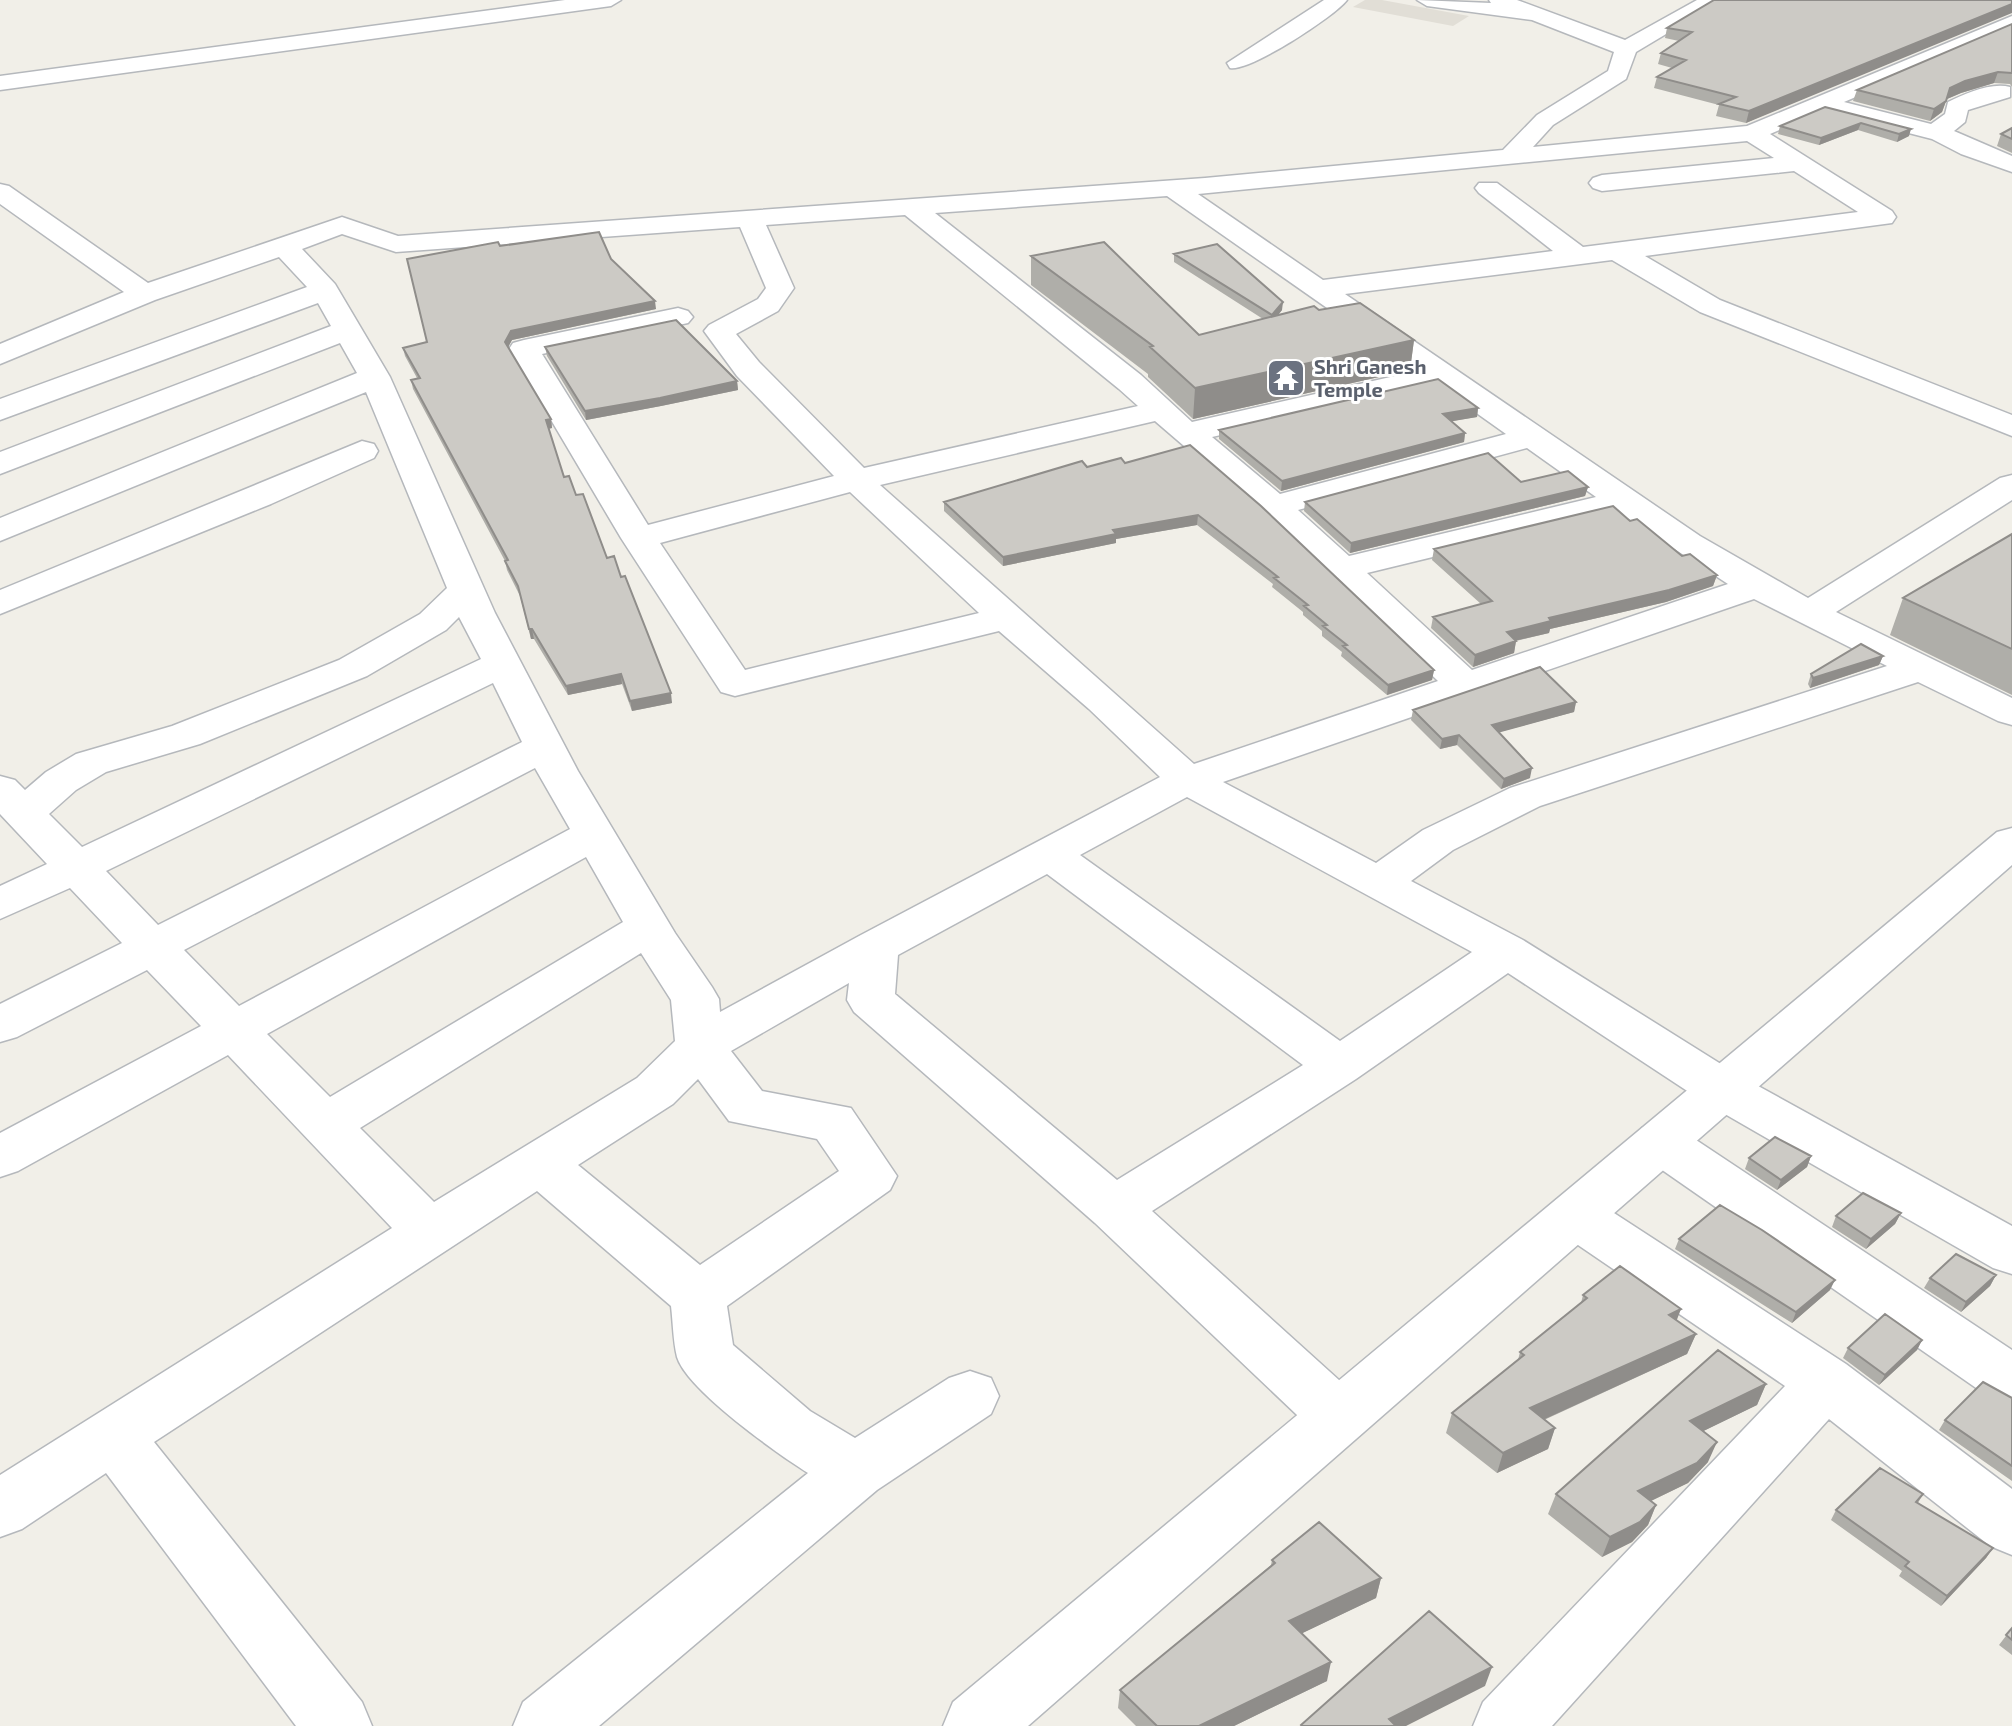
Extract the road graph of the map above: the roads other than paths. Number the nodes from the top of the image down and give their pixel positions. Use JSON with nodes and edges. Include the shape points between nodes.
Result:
{"nodes":[{"id":1,"x":565,"y":0,"type":"edge"},
{"id":2,"x":611,"y":0,"type":"edge"},
{"id":3,"x":1337,"y":0,"type":"edge"},
{"id":4,"x":1427,"y":0,"type":"edge"},
{"id":5,"x":1499,"y":0,"type":"edge"},
{"id":6,"x":1713,"y":0,"type":"edge"},
{"id":7,"x":1534,"y":16,"type":"junction"},
{"id":8,"x":2006,"y":29,"type":"edge"},
{"id":9,"x":1626,"y":49,"type":"junction"},
{"id":10,"x":1238,"y":63,"type":"dead end"},
{"id":11,"x":1911,"y":65,"type":"junction"},
{"id":12,"x":0,"y":76,"type":"edge"},
{"id":13,"x":0,"y":83,"type":"edge"},
{"id":14,"x":2007,"y":94,"type":"edge"},
{"id":15,"x":1819,"y":103,"type":"junction"},
{"id":16,"x":1752,"y":133,"type":"junction"},
{"id":17,"x":1941,"y":134,"type":"junction"},
{"id":18,"x":1561,"y":153,"type":"junction"},
{"id":19,"x":2006,"y":157,"type":"edge"},
{"id":20,"x":1509,"y":158,"type":"junction"},
{"id":21,"x":1798,"y":163,"type":"junction"},
{"id":22,"x":1602,"y":183,"type":"junction"},
{"id":23,"x":1488,"y":188,"type":"dead end"},
{"id":24,"x":1173,"y":189,"type":"junction"},
{"id":25,"x":0,"y":192,"type":"edge"},
{"id":26,"x":912,"y":208,"type":"junction"},
{"id":27,"x":750,"y":220,"type":"junction"},
{"id":28,"x":1684,"y":242,"type":"junction"},
{"id":29,"x":284,"y":246,"type":"junction"},
{"id":30,"x":1617,"y":251,"type":"junction"},
{"id":31,"x":1576,"y":255,"type":"junction"},
{"id":32,"x":1319,"y":289,"type":"junction"},
{"id":33,"x":325,"y":290,"type":"junction"},
{"id":34,"x":145,"y":294,"type":"junction"},
{"id":35,"x":678,"y":317,"type":"edge"},
{"id":36,"x":349,"y":329,"type":"junction"},
{"id":37,"x":0,"y":355,"type":"edge"},
{"id":38,"x":1441,"y":375,"type":"junction"},
{"id":39,"x":375,"y":377,"type":"junction"},
{"id":40,"x":0,"y":410,"type":"edge"},
{"id":41,"x":1175,"y":422,"type":"junction"},
{"id":42,"x":2012,"y":426,"type":"edge"},
{"id":43,"x":1529,"y":438,"type":"junction"},
{"id":44,"x":362,"y":451,"type":"dead end"},
{"id":45,"x":0,"y":464,"type":"edge"},
{"id":46,"x":857,"y":480,"type":"junction"},
{"id":47,"x":2012,"y":485,"type":"edge"},
{"id":48,"x":1625,"y":500,"type":"junction"},
{"id":49,"x":1274,"y":506,"type":"junction"},
{"id":50,"x":0,"y":530,"type":"edge"},
{"id":51,"x":639,"y":538,"type":"junction"},
{"id":52,"x":1341,"y":569,"type":"junction"},
{"id":53,"x":1757,"y":586,"type":"junction"},
{"id":54,"x":466,"y":590,"type":"junction"},
{"id":55,"x":0,"y":603,"type":"edge"},
{"id":56,"x":1809,"y":613,"type":"junction"},
{"id":57,"x":1006,"y":618,"type":"junction"},
{"id":58,"x":502,"y":664,"type":"junction"},
{"id":59,"x":1923,"y":667,"type":"junction"},
{"id":60,"x":1464,"y":684,"type":"junction"},
{"id":61,"x":2012,"y":713,"type":"edge"},
{"id":62,"x":544,"y":747,"type":"junction"},
{"id":63,"x":1187,"y":780,"type":"junction"},
{"id":64,"x":11,"y":801,"type":"edge"},
{"id":65,"x":594,"y":834,"type":"junction"},
{"id":66,"x":2012,"y":842,"type":"edge"},
{"id":67,"x":1049,"y":854,"type":"junction"},
{"id":68,"x":78,"y":867,"type":"junction"},
{"id":69,"x":1378,"y":883,"type":"junction"},
{"id":70,"x":0,"y":904,"type":"edge"},
{"id":71,"x":649,"y":927,"type":"junction"},
{"id":72,"x":154,"y":947,"type":"junction"},
{"id":73,"x":875,"y":947,"type":"junction"},
{"id":74,"x":1507,"y":951,"type":"junction"},
{"id":75,"x":0,"y":1025,"type":"edge"},
{"id":76,"x":233,"y":1030,"type":"junction"},
{"id":77,"x":700,"y":1046,"type":"junction"},
{"id":78,"x":1339,"y":1066,"type":"junction"},
{"id":79,"x":1722,"y":1089,"type":"junction"},
{"id":80,"x":325,"y":1125,"type":"junction"},
{"id":81,"x":1660,"y":1142,"type":"junction"},
{"id":82,"x":0,"y":1157,"type":"edge"},
{"id":83,"x":539,"y":1162,"type":"junction"},
{"id":84,"x":1114,"y":1208,"type":"junction"},
{"id":85,"x":1575,"y":1215,"type":"junction"},
{"id":86,"x":429,"y":1232,"type":"junction"},
{"id":87,"x":2012,"y":1252,"type":"edge"},
{"id":88,"x":698,"y":1296,"type":"junction"},
{"id":89,"x":2012,"y":1381,"type":"edge"},
{"id":90,"x":1826,"y":1382,"type":"junction"},
{"id":91,"x":970,"y":1396,"type":"dead end"},
{"id":92,"x":1339,"y":1417,"type":"junction"},
{"id":93,"x":113,"y":1436,"type":"junction"},
{"id":94,"x":856,"y":1471,"type":"junction"},
{"id":95,"x":0,"y":1509,"type":"edge"},
{"id":96,"x":2012,"y":1526,"type":"edge"},
{"id":97,"x":991,"y":1722,"type":"edge"},
{"id":98,"x":338,"y":1726,"type":"edge"},
{"id":99,"x":547,"y":1726,"type":"edge"},
{"id":100,"x":1507,"y":1726,"type":"edge"}],
"edges":[{"from":1,"to":12,"type":"street"},
{"from":2,"to":13,"type":"street"},
{"from":3,"to":10,"type":"street"},
{"from":4,"to":7,"type":"street"},
{"from":5,"to":7,"type":"street"},
{"from":6,"to":9,"type":"street"},
{"from":7,"to":9,"type":"street","via":[[1605,37]]},
{"from":8,"to":11,"type":"street"},
{"from":9,"to":20,"type":"street","via":[[1618,74],[1545,120]]},
{"from":11,"to":14,"type":"street"},
{"from":11,"to":15,"type":"street"},
{"from":14,"to":17,"type":"street","via":[[1956,107],[1957,117],[1943,124]]},
{"from":15,"to":16,"type":"street"},
{"from":15,"to":17,"type":"street"},
{"from":16,"to":18,"type":"street"},
{"from":16,"to":21,"type":"street"},
{"from":17,"to":19,"type":"street"},
{"from":18,"to":20,"type":"street"},
{"from":18,"to":22,"type":"street"},
{"from":20,"to":24,"type":"street"},
{"from":21,"to":22,"type":"street"},
{"from":21,"to":28,"type":"street","via":[[1883,217]]},
{"from":22,"to":28,"type":"street"},
{"from":23,"to":31,"type":"street"},
{"from":24,"to":26,"type":"street"},
{"from":24,"to":32,"type":"street"},
{"from":25,"to":34,"type":"street"},
{"from":26,"to":27,"type":"street"},
{"from":26,"to":41,"type":"street"},
{"from":27,"to":29,"type":"street","via":[[396,244],[342,225]]},
{"from":27,"to":46,"type":"street","via":[[780,288],[768,305],[719,331],[748,369]]},
{"from":28,"to":30,"type":"street"},
{"from":29,"to":33,"type":"street"},
{"from":29,"to":34,"type":"street"},
{"from":30,"to":31,"type":"street"},
{"from":30,"to":42,"type":"street","via":[[1710,306]]},
{"from":31,"to":32,"type":"street"},
{"from":32,"to":38,"type":"street"},
{"from":33,"to":36,"type":"street"},
{"from":33,"to":40,"type":"street"},
{"from":34,"to":37,"type":"street"},
{"from":35,"to":51,"type":"street","via":[[524,349]]},
{"from":36,"to":39,"type":"street"},
{"from":36,"to":45,"type":"street"},
{"from":38,"to":41,"type":"street"},
{"from":38,"to":43,"type":"street"},
{"from":39,"to":50,"type":"street"},
{"from":39,"to":54,"type":"street"},
{"from":41,"to":46,"type":"street"},
{"from":41,"to":49,"type":"street"},
{"from":43,"to":48,"type":"street"},
{"from":43,"to":49,"type":"street"},
{"from":44,"to":55,"type":"street"},
{"from":46,"to":51,"type":"street"},
{"from":46,"to":57,"type":"street"},
{"from":47,"to":56,"type":"street"},
{"from":48,"to":52,"type":"street"},
{"from":48,"to":53,"type":"street"},
{"from":49,"to":52,"type":"street"},
{"from":51,"to":57,"type":"street","via":[[735,684]]},
{"from":52,"to":60,"type":"street"},
{"from":53,"to":56,"type":"street"},
{"from":53,"to":60,"type":"street"},
{"from":54,"to":58,"type":"street"},
{"from":54,"to":64,"type":"street","via":[[433,622],[353,668],[186,735],[91,763]]},
{"from":56,"to":59,"type":"street"},
{"from":57,"to":63,"type":"street"},
{"from":58,"to":62,"type":"street"},
{"from":58,"to":68,"type":"street"},
{"from":59,"to":61,"type":"street"},
{"from":59,"to":69,"type":"street","via":[[1525,797],[1438,840]]},
{"from":60,"to":63,"type":"street"},
{"from":62,"to":65,"type":"street"},
{"from":62,"to":72,"type":"street"},
{"from":63,"to":67,"type":"street"},
{"from":63,"to":69,"type":"street"},
{"from":64,"to":68,"type":"street"},
{"from":65,"to":71,"type":"street"},
{"from":65,"to":76,"type":"street"},
{"from":66,"to":79,"type":"street"},
{"from":67,"to":73,"type":"street"},
{"from":67,"to":78,"type":"street"},
{"from":68,"to":70,"type":"street"},
{"from":68,"to":72,"type":"street"},
{"from":69,"to":74,"type":"street"},
{"from":71,"to":77,"type":"street","via":[[695,999]]},
{"from":71,"to":80,"type":"street"},
{"from":72,"to":75,"type":"street"},
{"from":72,"to":76,"type":"street"},
{"from":73,"to":77,"type":"street"},
{"from":73,"to":84,"type":"street","via":[[871,1000]]},
{"from":74,"to":78,"type":"street"},
{"from":74,"to":79,"type":"street"},
{"from":76,"to":80,"type":"street"},
{"from":76,"to":82,"type":"street"},
{"from":77,"to":83,"type":"street","via":[[655,1091]]},
{"from":77,"to":88,"type":"street","via":[[747,1108],[833,1122],[871,1176]]},
{"from":78,"to":84,"type":"street"},
{"from":79,"to":81,"type":"street"},
{"from":79,"to":87,"type":"street"},
{"from":80,"to":86,"type":"street"},
{"from":81,"to":85,"type":"street"},
{"from":81,"to":89,"type":"street"},
{"from":83,"to":86,"type":"street"},
{"from":83,"to":88,"type":"street"},
{"from":84,"to":92,"type":"street"},
{"from":85,"to":90,"type":"street"},
{"from":85,"to":92,"type":"street"},
{"from":86,"to":93,"type":"street"},
{"from":88,"to":94,"type":"street","via":[[706,1357],[789,1429]]},
{"from":90,"to":96,"type":"street"},
{"from":90,"to":100,"type":"street"},
{"from":91,"to":94,"type":"street"},
{"from":92,"to":97,"type":"street"},
{"from":93,"to":95,"type":"street"},
{"from":93,"to":98,"type":"street"},
{"from":94,"to":99,"type":"street"}]}
